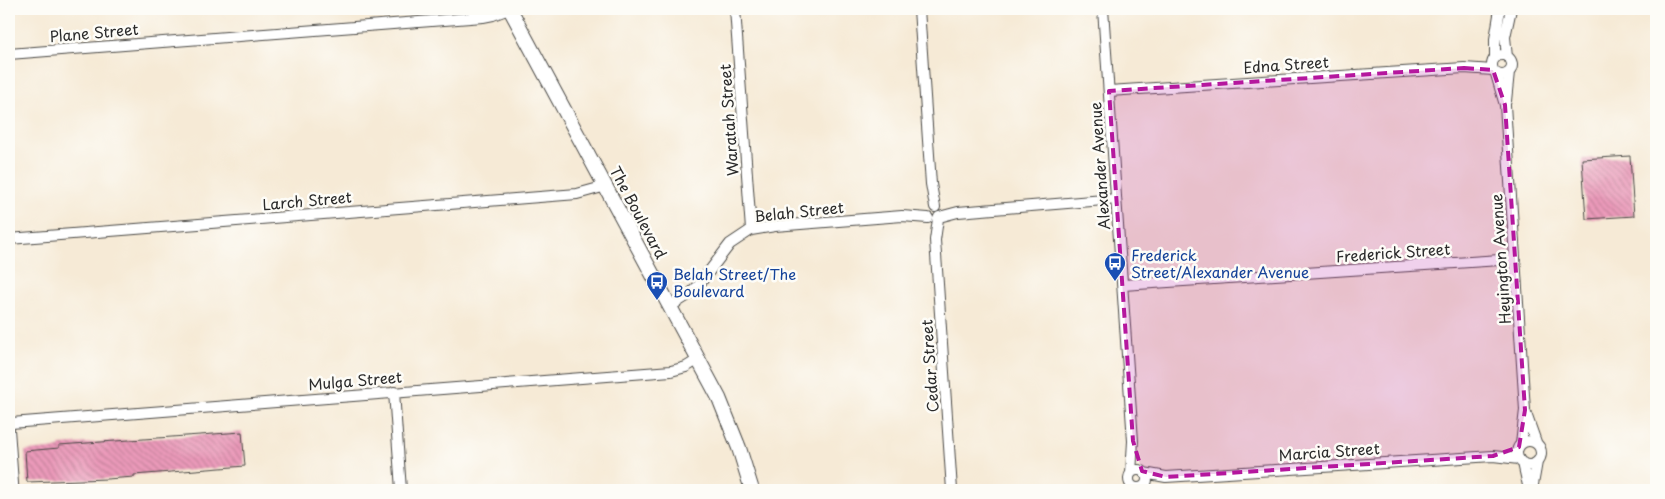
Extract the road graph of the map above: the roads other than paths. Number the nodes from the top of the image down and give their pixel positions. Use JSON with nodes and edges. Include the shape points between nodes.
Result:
{"nodes":[{"id":1,"x":510,"y":9,"type":"edge"},
{"id":2,"x":735,"y":9,"type":"edge"},
{"id":3,"x":919,"y":9,"type":"edge"},
{"id":4,"x":1103,"y":9,"type":"edge"},
{"id":5,"x":1500,"y":9,"type":"edge"},
{"id":6,"x":1511,"y":9,"type":"edge"},
{"id":7,"x":9,"y":54,"type":"edge"},
{"id":8,"x":1507,"y":57,"type":"junction"},
{"id":9,"x":1494,"y":66,"type":"junction"},
{"id":10,"x":1509,"y":72,"type":"junction"},
{"id":11,"x":1109,"y":91,"type":"junction"},
{"id":12,"x":1505,"y":105,"type":"junction"},
{"id":13,"x":606,"y":186,"type":"junction"},
{"id":14,"x":1116,"y":199,"type":"junction"},
{"id":15,"x":933,"y":214,"type":"junction"},
{"id":16,"x":750,"y":230,"type":"junction"},
{"id":17,"x":9,"y":239,"type":"edge"},
{"id":18,"x":1515,"y":259,"type":"junction"},
{"id":19,"x":1123,"y":285,"type":"junction"},
{"id":20,"x":671,"y":306,"type":"junction"},
{"id":21,"x":699,"y":359,"type":"junction"},
{"id":22,"x":394,"y":392,"type":"junction"},
{"id":23,"x":9,"y":395,"type":"edge"},
{"id":24,"x":1525,"y":410,"type":"junction"},
{"id":25,"x":11,"y":423,"type":"junction"},
{"id":26,"x":1536,"y":442,"type":"junction"},
{"id":27,"x":1520,"y":445,"type":"junction"},
{"id":28,"x":1493,"y":456,"type":"junction"},
{"id":29,"x":1521,"y":461,"type":"junction"},
{"id":30,"x":1537,"y":462,"type":"junction"},
{"id":31,"x":1142,"y":479,"type":"edge"},
{"id":32,"x":1133,"y":488,"type":"edge"},
{"id":33,"x":16,"y":490,"type":"edge"},
{"id":34,"x":401,"y":490,"type":"edge"},
{"id":35,"x":752,"y":490,"type":"edge"},
{"id":36,"x":952,"y":490,"type":"edge"},
{"id":37,"x":1531,"y":490,"type":"edge"}],
"edges":[{"from":1,"to":7,"type":"street","name":"Plane Street","via":[[483,17]]},
{"from":1,"to":13,"type":"street","name":"The Boulevard"},
{"from":2,"to":16,"type":"street","name":"Waratah Street"},
{"from":3,"to":15,"type":"street","name":"Cedar Street"},
{"from":4,"to":11,"type":"street","name":"Alexander Avenue"},
{"from":5,"to":9,"type":"street","name":"Heyington Avenue"},
{"from":6,"to":8,"type":"street","via":[[1505,37]]},
{"from":8,"to":9,"type":"street","via":[[1501,56]]},
{"from":8,"to":10,"type":"street","via":[[1512,64]]},
{"from":9,"to":10,"type":"street","via":[[1503,75]]},
{"from":9,"to":11,"type":"street","name":"Edna Street"},
{"from":9,"to":12,"type":"street","name":"Heyington Avenue"},
{"from":10,"to":12,"type":"street","name":"Heyington Avenue"},
{"from":11,"to":14,"type":"street","name":"Alexander Avenue"},
{"from":12,"to":18,"type":"street","name":"Heyington Avenue"},
{"from":13,"to":17,"type":"street","name":"Larch Street","via":[[577,194]]},
{"from":13,"to":20,"type":"street","name":"The Boulevard"},
{"from":14,"to":15,"type":"street","name":"Belah Street"},
{"from":14,"to":19,"type":"street","name":"Alexander Avenue"},
{"from":15,"to":16,"type":"street","name":"Belah Street"},
{"from":15,"to":36,"type":"street","name":"Cedar Street"},
{"from":16,"to":20,"type":"street","name":"Belah Street","via":[[730,244],[690,294]]},
{"from":18,"to":19,"type":"street","name":"Frederick Street"},
{"from":18,"to":24,"type":"street","name":"Heyington Avenue"},
{"from":19,"to":31,"type":"street","name":"Alexander Avenue","via":[[1133,441]]},
{"from":20,"to":21,"type":"street","name":"The Boulevard"},
{"from":21,"to":22,"type":"street","name":"Mulga Street","via":[[671,371]]},
{"from":21,"to":35,"type":"street","name":"The Boulevard","via":[[729,422]]},
{"from":22,"to":25,"type":"street","name":"Mulga Street"},
{"from":22,"to":34,"type":"street"},
{"from":23,"to":25,"type":"lane"},
{"from":24,"to":26,"type":"street","name":"Heyington Avenue"},
{"from":24,"to":27,"type":"street","name":"Heyington Avenue"},
{"from":25,"to":33,"type":"lane"},
{"from":26,"to":27,"type":"street"},
{"from":26,"to":30,"type":"street","via":[[1541,452]]},
{"from":27,"to":28,"type":"street","name":"Marcia Street"},
{"from":27,"to":29,"type":"street","via":[[1517,453]]},
{"from":28,"to":29,"type":"street","name":"Marcia Street"},
{"from":28,"to":31,"type":"street","name":"Marcia Street"},
{"from":29,"to":30,"type":"street","via":[[1530,465]]},
{"from":29,"to":37,"type":"street"},
{"from":30,"to":37,"type":"street"},
{"from":31,"to":32,"type":"street","via":[[1138,488]]}]}
